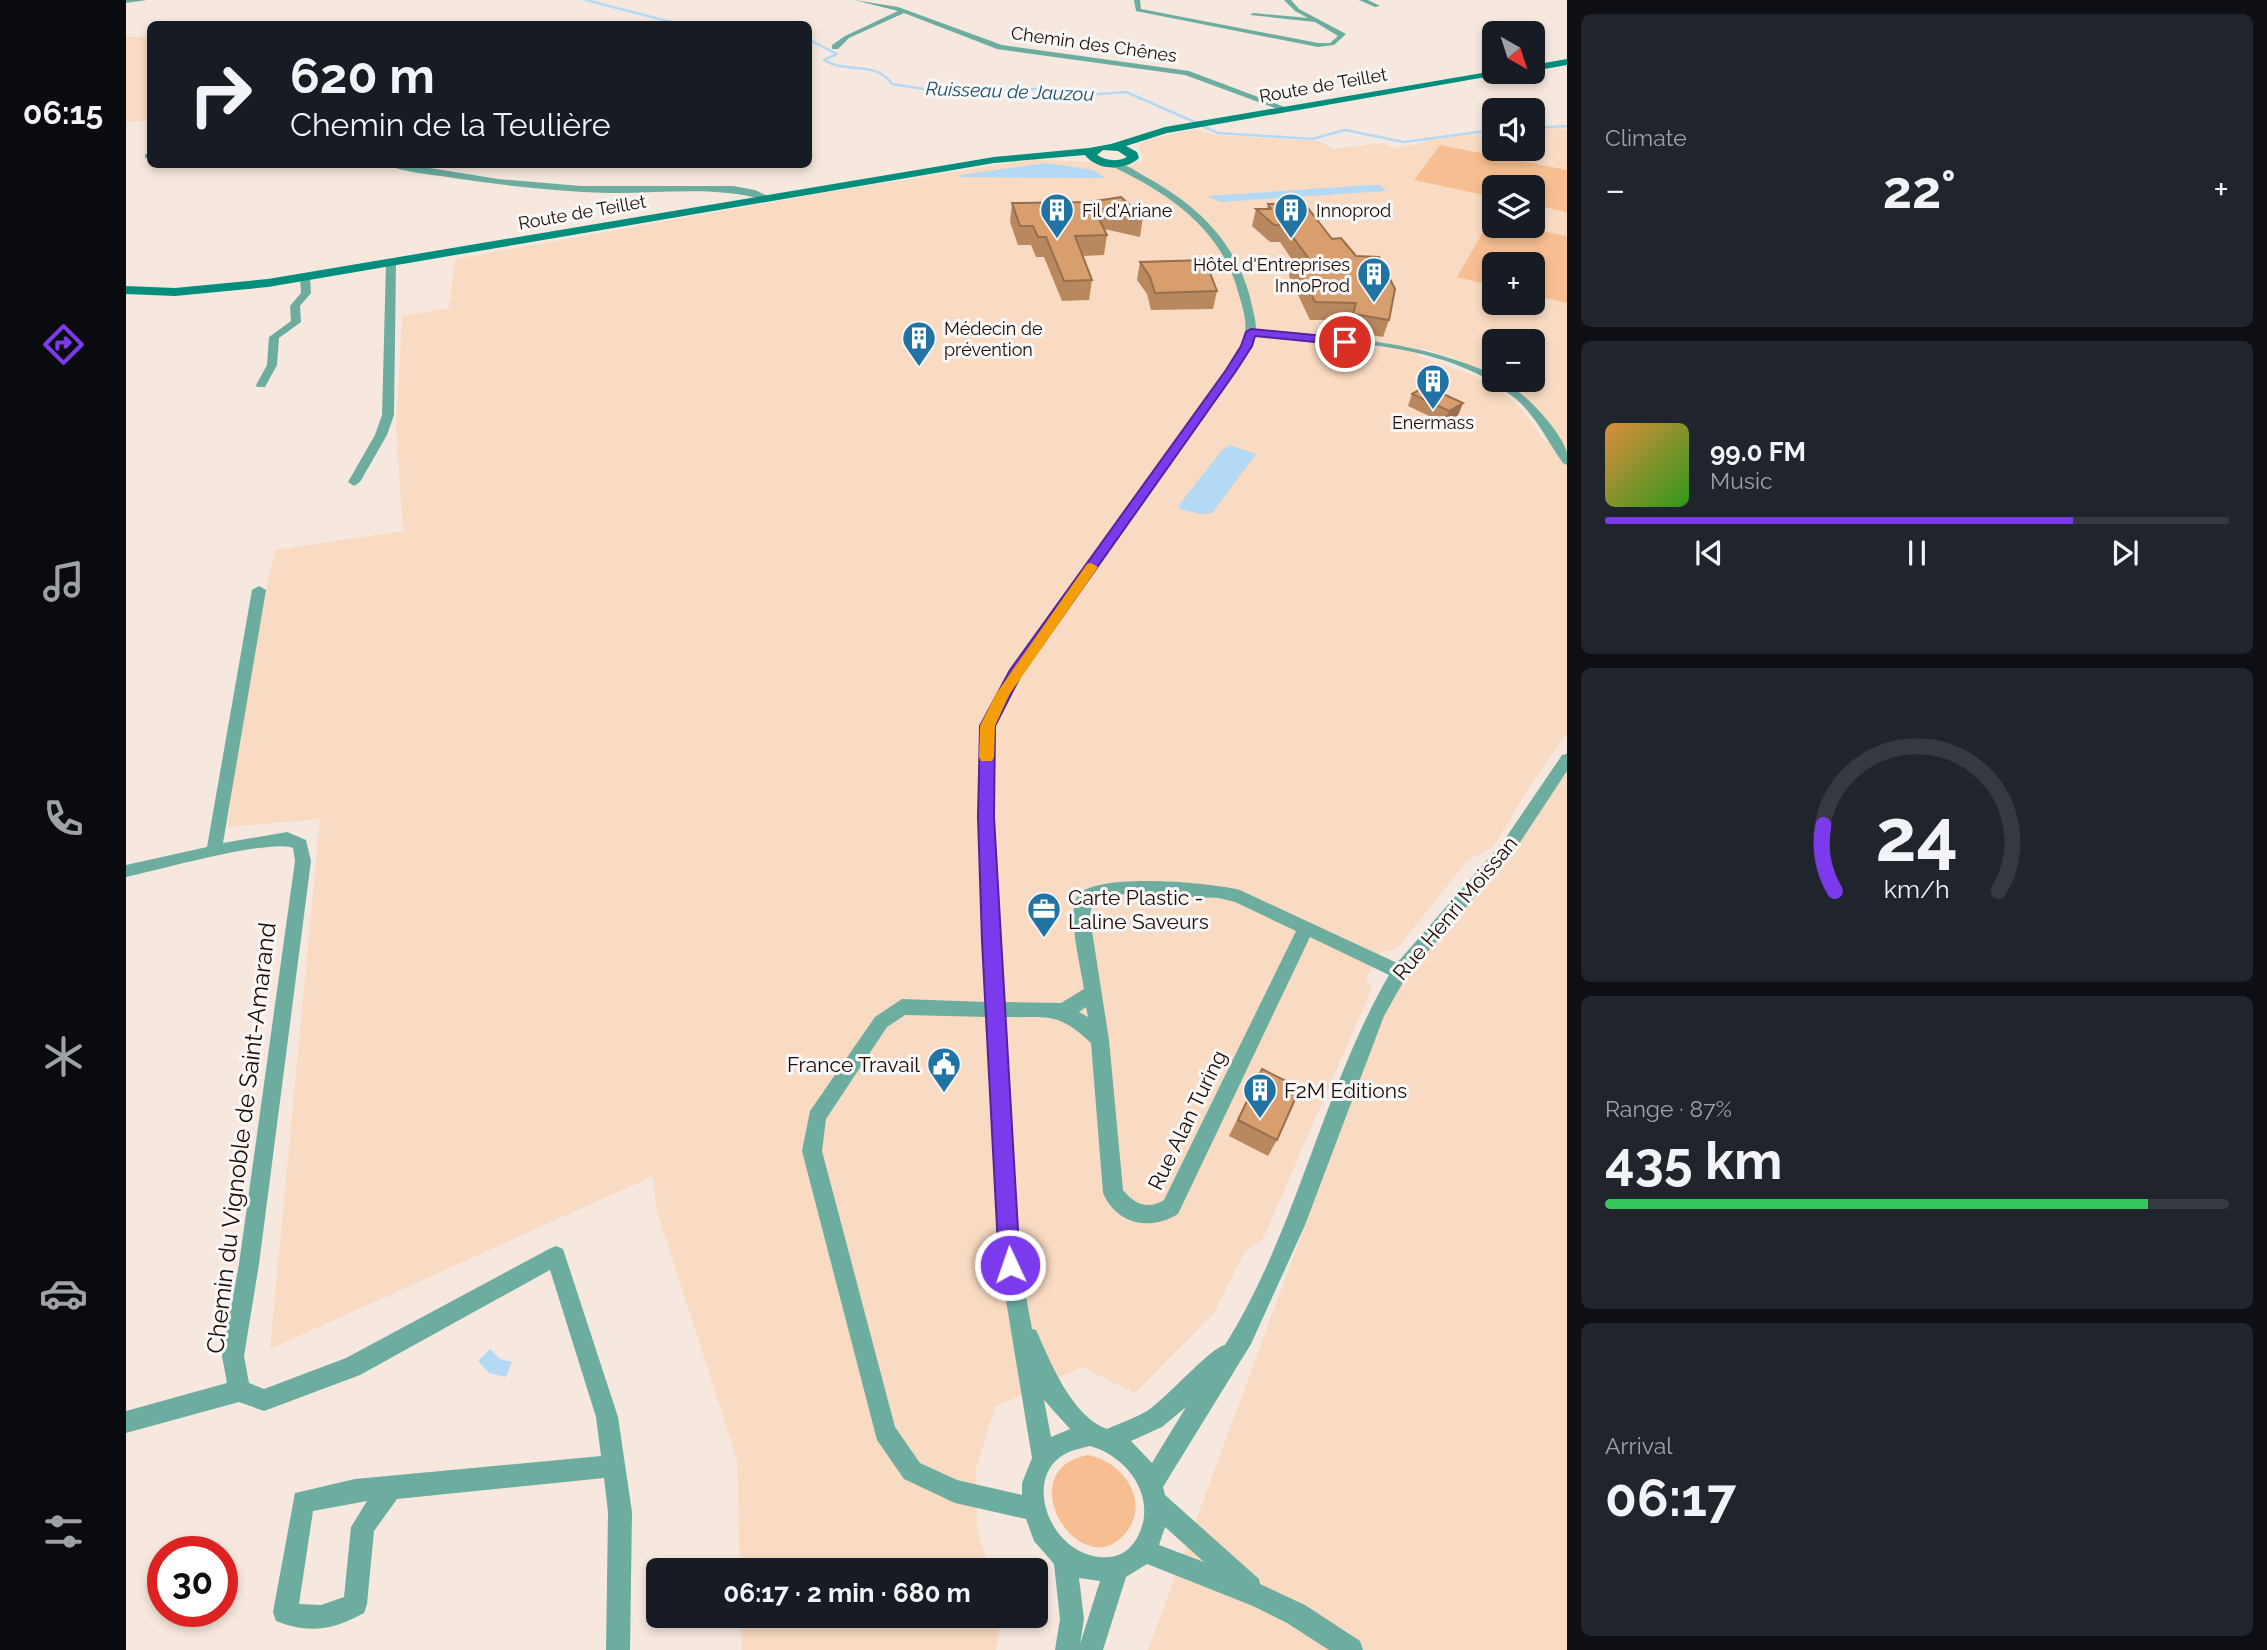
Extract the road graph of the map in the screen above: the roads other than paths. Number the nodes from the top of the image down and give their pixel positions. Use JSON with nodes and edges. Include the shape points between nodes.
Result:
{"nodes":[{"id":1,"x":142,"y":0,"type":"edge"},
{"id":2,"x":857,"y":0,"type":"edge"},
{"id":3,"x":1137,"y":0,"type":"edge"},
{"id":4,"x":1287,"y":0,"type":"edge"},
{"id":5,"x":1296,"y":0,"type":"edge"},
{"id":6,"x":1362,"y":0,"type":"edge"},
{"id":7,"x":126,"y":1,"type":"edge"},
{"id":8,"x":1377,"y":6,"type":"dead end"},
{"id":9,"x":901,"y":7,"type":"junction"},
{"id":10,"x":1189,"y":8,"type":"dead end"},
{"id":11,"x":1254,"y":15,"type":"dead end"},
{"id":12,"x":1188,"y":20,"type":"junction"},
{"id":13,"x":1315,"y":21,"type":"junction"},
{"id":14,"x":835,"y":47,"type":"dead end"},
{"id":15,"x":1567,"y":62,"type":"edge"},
{"id":16,"x":1545,"y":66,"type":"edge"},
{"id":17,"x":1482,"y":76,"type":"edge"},
{"id":18,"x":1286,"y":109,"type":"junction"},
{"id":19,"x":1145,"y":135,"type":"junction"},
{"id":20,"x":1113,"y":147,"type":"junction"},
{"id":21,"x":1093,"y":155,"type":"junction"},
{"id":22,"x":1133,"y":162,"type":"junction"},
{"id":23,"x":416,"y":168,"type":"edge"},
{"id":24,"x":768,"y":198,"type":"junction"},
{"id":25,"x":391,"y":263,"type":"junction"},
{"id":26,"x":305,"y":277,"type":"junction"},
{"id":27,"x":126,"y":290,"type":"edge"},
{"id":28,"x":1251,"y":332,"type":"junction"},
{"id":29,"x":261,"y":385,"type":"dead end"},
{"id":30,"x":1567,"y":461,"type":"edge"},
{"id":31,"x":354,"y":482,"type":"dead end"},
{"id":32,"x":259,"y":590,"type":"dead end"},
{"id":33,"x":1567,"y":759,"type":"edge"},
{"id":34,"x":214,"y":852,"type":"junction"},
{"id":35,"x":126,"y":871,"type":"edge"},
{"id":36,"x":1306,"y":930,"type":"junction"},
{"id":37,"x":1400,"y":972,"type":"junction"},
{"id":38,"x":1094,"y":991,"type":"junction"},
{"id":39,"x":995,"y":1009,"type":"junction"},
{"id":40,"x":1062,"y":1011,"type":"junction"},
{"id":41,"x":1100,"y":1041,"type":"junction"},
{"id":42,"x":1017,"y":1313,"type":"junction"},
{"id":43,"x":1243,"y":1336,"type":"junction"},
{"id":44,"x":239,"y":1391,"type":"junction"},
{"id":45,"x":126,"y":1422,"type":"edge"},
{"id":46,"x":1099,"y":1437,"type":"junction"},
{"id":47,"x":1043,"y":1457,"type":"junction"},
{"id":48,"x":614,"y":1466,"type":"junction"},
{"id":49,"x":390,"y":1488,"type":"junction"},
{"id":50,"x":1153,"y":1493,"type":"junction"},
{"id":51,"x":1034,"y":1509,"type":"junction"},
{"id":52,"x":1143,"y":1551,"type":"junction"},
{"id":53,"x":1065,"y":1559,"type":"junction"},
{"id":54,"x":1116,"y":1570,"type":"junction"},
{"id":55,"x":1260,"y":1597,"type":"junction"},
{"id":56,"x":618,"y":1650,"type":"edge"},
{"id":57,"x":1067,"y":1650,"type":"edge"},
{"id":58,"x":1091,"y":1650,"type":"edge"},
{"id":59,"x":1351,"y":1650,"type":"edge"}],
"edges":[{"from":1,"to":7,"type":"street"},
{"from":2,"to":9,"type":"street","name":"Chemin des Chênes"},
{"from":3,"to":12,"type":"street","via":[[1138,10]]},
{"from":4,"to":5,"type":"street"},
{"from":4,"to":13,"type":"street"},
{"from":6,"to":8,"type":"street"},
{"from":9,"to":14,"type":"street"},
{"from":9,"to":18,"type":"street","name":"Chemin des Chênes","via":[[1000,47],[1186,73]]},
{"from":10,"to":12,"type":"street"},
{"from":11,"to":13,"type":"street"},
{"from":12,"to":13,"type":"street","via":[[1329,46],[1339,41],[1343,34]]},
{"from":15,"to":16,"type":"main road"},
{"from":17,"to":18,"type":"main road","name":"Route de Teillet"},
{"from":18,"to":19,"type":"main road","name":"Route de Teillet"},
{"from":19,"to":20,"type":"main road","name":"Route de Teillet"},
{"from":19,"to":22,"type":"main road","via":[[1133,144]]},
{"from":20,"to":21,"type":"main road","name":"Route de Teillet"},
{"from":20,"to":22,"type":"main road"},
{"from":21,"to":22,"type":"main road","via":[[1114,164]]},
{"from":21,"to":24,"type":"main road","name":"Route de Teillet","via":[[982,162]]},
{"from":22,"to":28,"type":"street","via":[[1221,240],[1232,259]]},
{"from":23,"to":24,"type":"street","via":[[545,187],[682,187],[756,192]]},
{"from":24,"to":25,"type":"main road","name":"Route de Teillet"},
{"from":25,"to":26,"type":"main road","name":"Route de Teillet"},
{"from":25,"to":31,"type":"street","via":[[388,415]]},
{"from":26,"to":27,"type":"main road","name":"Route de Teillet","via":[[219,290]]},
{"from":26,"to":29,"type":"street","via":[[306,293],[295,306],[296,322],[274,338],[272,365]]},
{"from":28,"to":30,"type":"street","via":[[1387,346],[1432,355],[1494,379],[1528,405]]},
{"from":28,"to":39,"type":"street","via":[[1231,371],[1015,673],[987,726],[986,817]]},
{"from":32,"to":34,"type":"street"},
{"from":33,"to":37,"type":"street","name":"Rue Henri Moissan","via":[[1509,846]]},
{"from":34,"to":35,"type":"street","name":"Chemin du Vignoble de Saint-Amarand"},
{"from":34,"to":44,"type":"street","name":"Chemin du Vignoble de Saint-Amarand","via":[[287,838],[300,844],[303,861],[233,1356]]},
{"from":36,"to":37,"type":"street","name":"Rue Alan Turing"},
{"from":36,"to":38,"type":"street","name":"Rue Alan Turing","via":[[1219,891],[1095,891],[1084,900],[1082,918]]},
{"from":36,"to":41,"type":"street","name":"Rue Alan Turing","via":[[1171,1207],[1161,1214],[1129,1210],[1113,1193]]},
{"from":37,"to":43,"type":"street","name":"Rue Henri Moissan","via":[[1376,1014],[1295,1225]]},
{"from":38,"to":40,"type":"street"},
{"from":38,"to":41,"type":"street","name":"Rue Alan Turing"},
{"from":39,"to":40,"type":"street"},
{"from":39,"to":42,"type":"street","via":[[1010,1265]]},
{"from":39,"to":51,"type":"street","via":[[902,1007],[881,1022],[817,1117],[812,1151],[884,1432],[912,1471],[955,1490]]},
{"from":40,"to":41,"type":"street"},
{"from":42,"to":46,"type":"street","via":[[1052,1392]]},
{"from":42,"to":47,"type":"street"},
{"from":43,"to":46,"type":"street","name":"Rue Henri Moissan","via":[[1154,1419]]},
{"from":43,"to":50,"type":"street","name":"Rue Henri Moissan"},
{"from":44,"to":45,"type":"street"},
{"from":44,"to":48,"type":"street","via":[[264,1400],[352,1367],[556,1256],[607,1417]]},
{"from":46,"to":47,"type":"street","via":[[1072,1436]]},
{"from":46,"to":50,"type":"street","via":[[1126,1450],[1140,1465]]},
{"from":47,"to":51,"type":"street","via":[[1032,1490]]},
{"from":48,"to":49,"type":"street"},
{"from":48,"to":56,"type":"street","via":[[620,1512]]},
{"from":49,"to":49,"type":"street","via":[[303,1501],[285,1612],[305,1620],[339,1613],[355,1604],[363,1527]]},
{"from":50,"to":52,"type":"street","via":[[1151,1537]]},
{"from":50,"to":55,"type":"street"},
{"from":51,"to":53,"type":"street","via":[[1040,1528]]},
{"from":52,"to":54,"type":"street"},
{"from":52,"to":55,"type":"street"},
{"from":53,"to":54,"type":"street","via":[[1082,1568]]},
{"from":53,"to":57,"type":"street","via":[[1072,1619]]},
{"from":54,"to":58,"type":"street"},
{"from":55,"to":59,"type":"street"}]}
